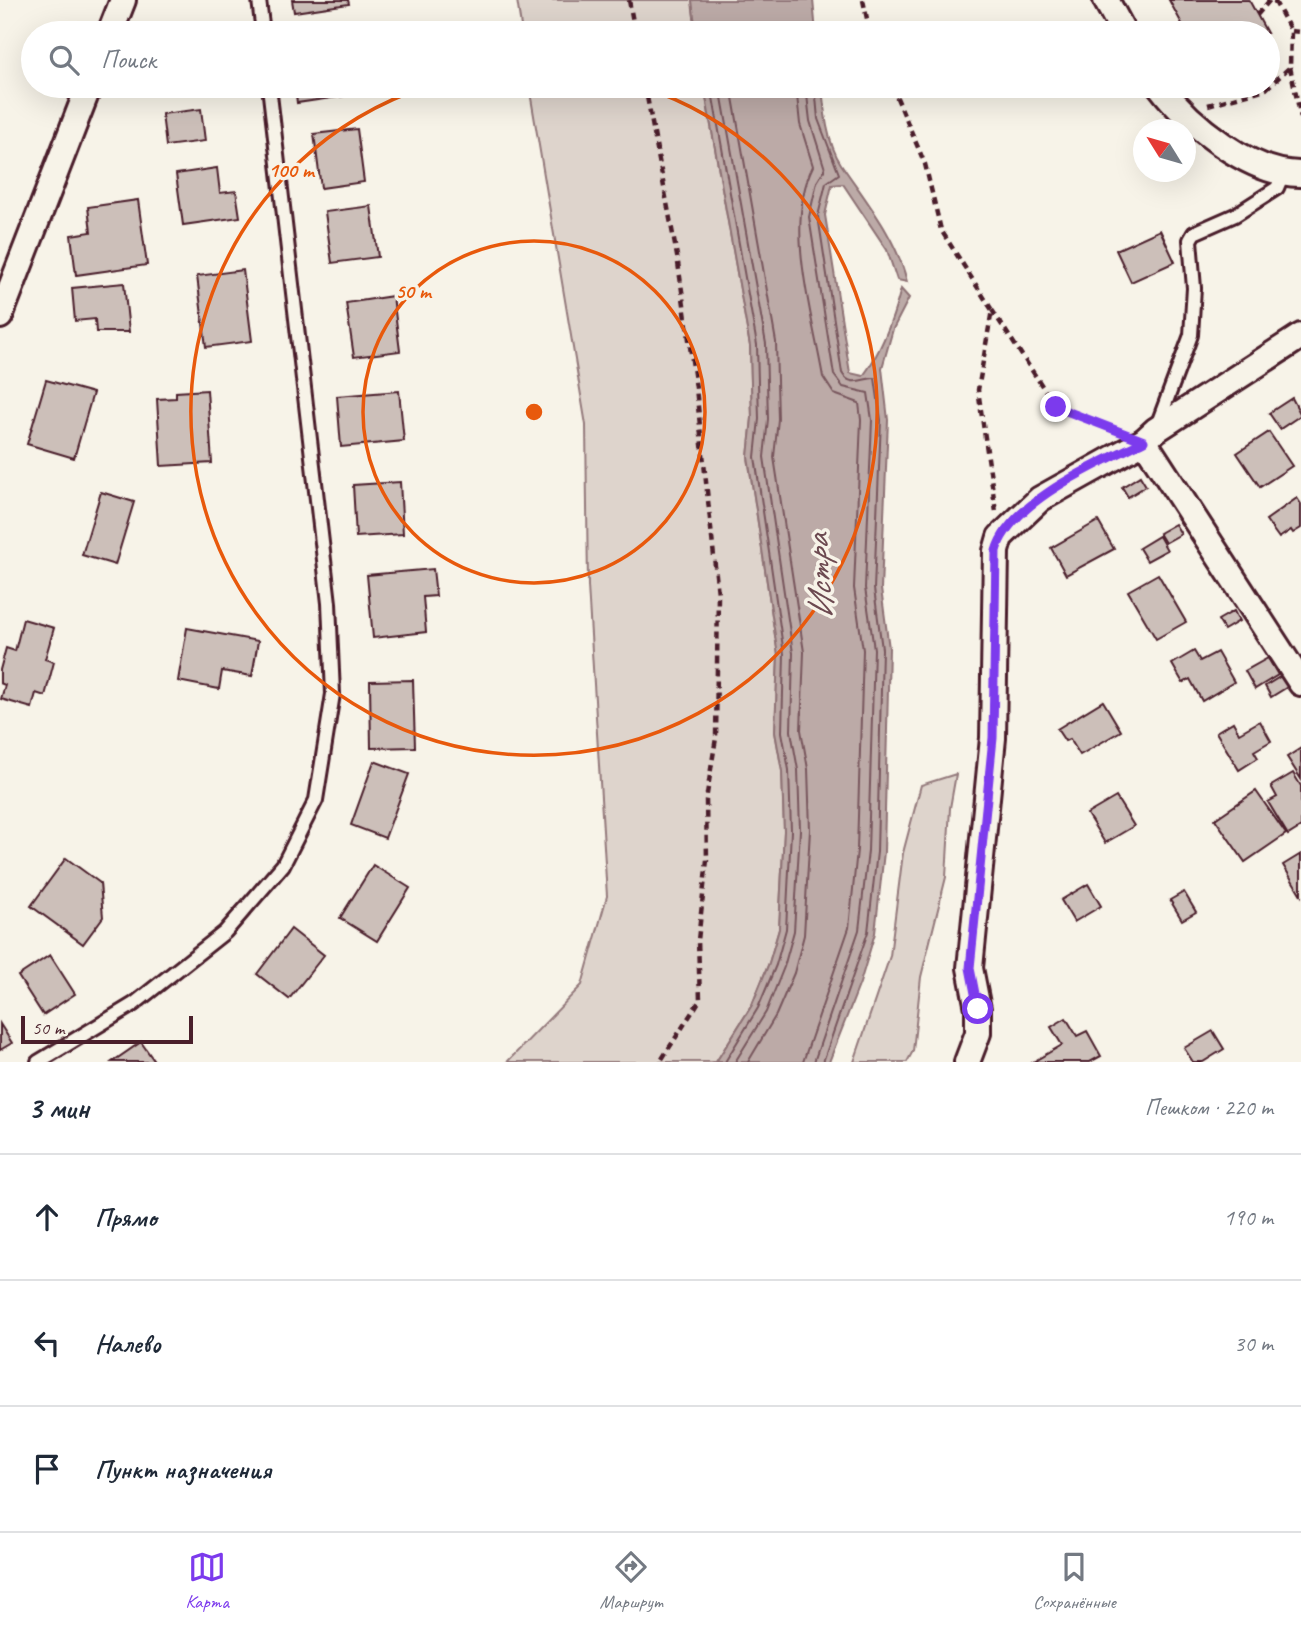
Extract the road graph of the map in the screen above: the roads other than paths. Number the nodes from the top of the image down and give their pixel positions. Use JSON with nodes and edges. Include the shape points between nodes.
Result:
{"nodes":[{"id":1,"x":123,"y":0,"type":"edge"},
{"id":2,"x":259,"y":0,"type":"edge"},
{"id":3,"x":1106,"y":0,"type":"edge"},
{"id":4,"x":115,"y":21,"type":"edge"},
{"id":5,"x":262,"y":21,"type":"edge"},
{"id":6,"x":1117,"y":21,"type":"edge"},
{"id":7,"x":84,"y":98,"type":"edge"},
{"id":8,"x":271,"y":98,"type":"edge"},
{"id":9,"x":1170,"y":98,"type":"edge"},
{"id":10,"x":1292,"y":174,"type":"edge"},
{"id":11,"x":0,"y":316,"type":"edge"},
{"id":12,"x":1301,"y":336,"type":"edge"},
{"id":13,"x":1150,"y":436,"type":"junction"},
{"id":14,"x":1301,"y":683,"type":"edge"},
{"id":15,"x":37,"y":1062,"type":"edge"},
{"id":16,"x":967,"y":1062,"type":"edge"}],
"edges":[{"from":1,"to":4,"type":"street"},
{"from":2,"to":5,"type":"lane"},
{"from":3,"to":6,"type":"street"},
{"from":7,"to":11,"type":"street"},
{"from":8,"to":15,"type":"lane","via":[[329,603],[333,694],[316,800],[283,865],[225,932],[134,1004]]},
{"from":9,"to":10,"type":"street","via":[[1199,129],[1223,144]]},
{"from":10,"to":13,"type":"lane","via":[[1235,215],[1194,233],[1190,240],[1195,288],[1191,335]]},
{"from":12,"to":13,"type":"street"},
{"from":13,"to":14,"type":"street"},
{"from":13,"to":16,"type":"street","via":[[1040,499],[1000,537],[993,568],[993,738],[970,968],[978,1033]]}]}
